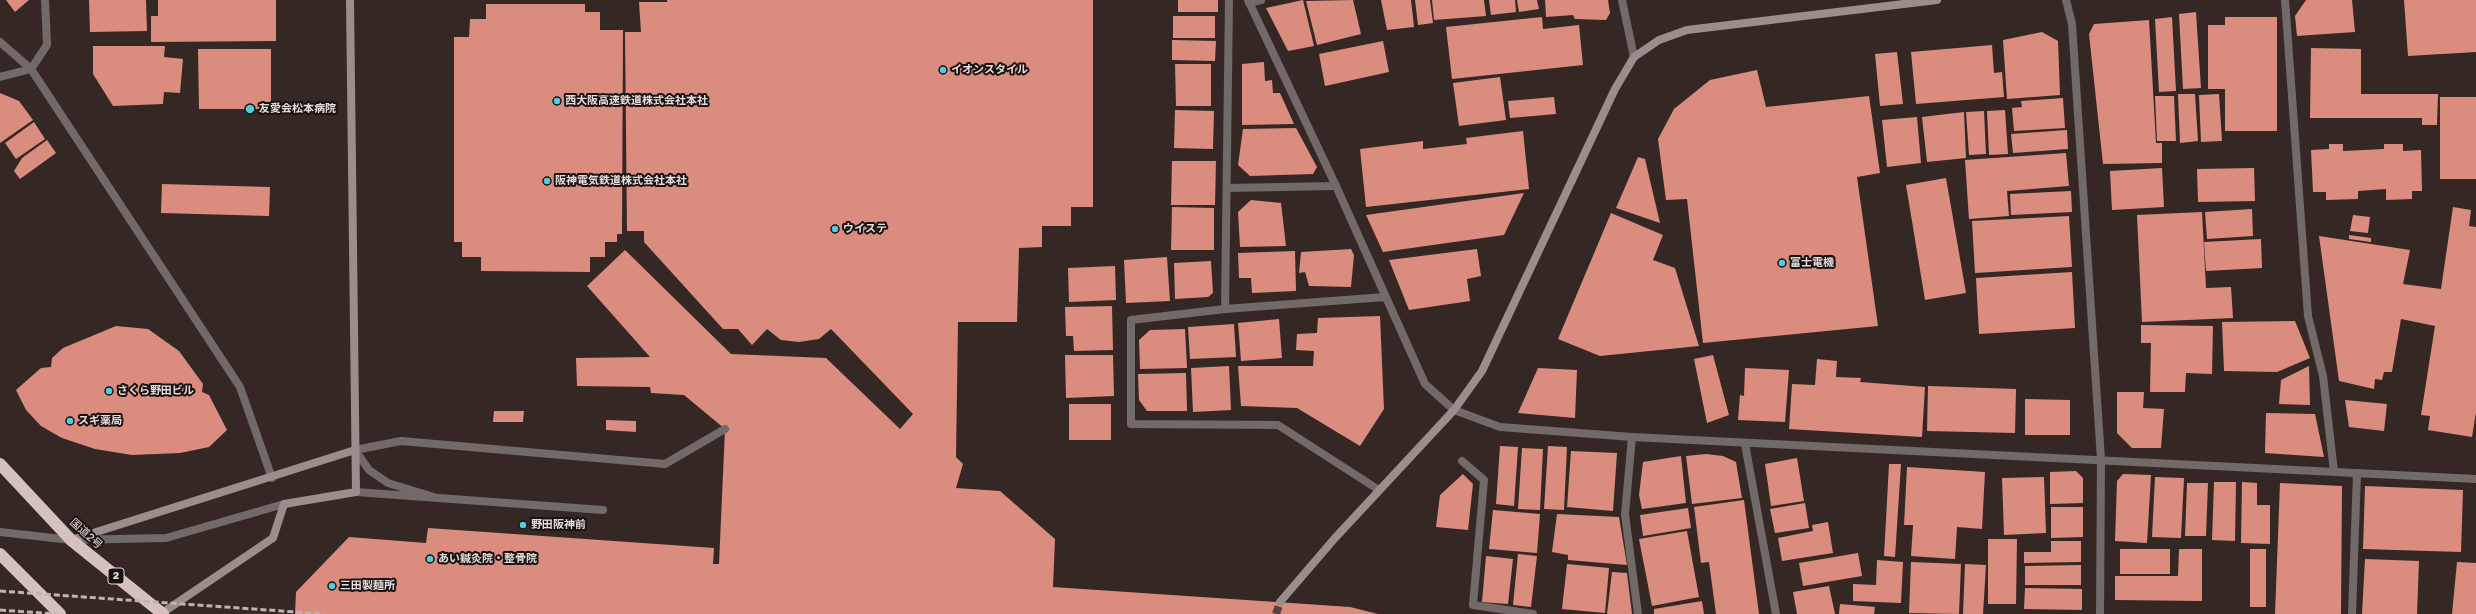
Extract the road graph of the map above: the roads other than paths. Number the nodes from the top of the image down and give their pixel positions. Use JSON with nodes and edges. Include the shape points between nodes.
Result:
{"nodes":[{"id":1,"x":45,"y":0,"type":"edge"},
{"id":2,"x":350,"y":0,"type":"edge"},
{"id":3,"x":1230,"y":0,"type":"edge"},
{"id":4,"x":1261,"y":0,"type":"edge"},
{"id":5,"x":1622,"y":0,"type":"edge"},
{"id":6,"x":1937,"y":0,"type":"edge"},
{"id":7,"x":2066,"y":0,"type":"edge"},
{"id":8,"x":2285,"y":0,"type":"edge"},
{"id":9,"x":1249,"y":2,"type":"edge"},
{"id":10,"x":0,"y":42,"type":"edge"},
{"id":11,"x":1634,"y":57,"type":"junction"},
{"id":12,"x":31,"y":69,"type":"junction"},
{"id":13,"x":0,"y":77,"type":"edge"},
{"id":14,"x":1336,"y":186,"type":"junction"},
{"id":15,"x":1227,"y":188,"type":"junction"},
{"id":16,"x":1385,"y":297,"type":"junction"},
{"id":17,"x":1225,"y":309,"type":"junction"},
{"id":18,"x":1454,"y":410,"type":"junction"},
{"id":19,"x":725,"y":429,"type":"dead end"},
{"id":20,"x":1632,"y":437,"type":"junction"},
{"id":21,"x":1745,"y":444,"type":"junction"},
{"id":22,"x":355,"y":450,"type":"junction"},
{"id":23,"x":2101,"y":459,"type":"junction"},
{"id":24,"x":1462,"y":461,"type":"dead end"},
{"id":25,"x":0,"y":464,"type":"edge"},
{"id":26,"x":2334,"y":472,"type":"junction"},
{"id":27,"x":2357,"y":473,"type":"junction"},
{"id":28,"x":272,"y":478,"type":"junction"},
{"id":29,"x":2476,"y":479,"type":"edge"},
{"id":30,"x":1379,"y":490,"type":"junction"},
{"id":31,"x":356,"y":492,"type":"junction"},
{"id":32,"x":437,"y":498,"type":"junction"},
{"id":33,"x":284,"y":504,"type":"junction"},
{"id":34,"x":603,"y":510,"type":"dead end"},
{"id":35,"x":0,"y":532,"type":"edge"},
{"id":36,"x":71,"y":540,"type":"junction"},
{"id":37,"x":0,"y":554,"type":"edge"},
{"id":38,"x":1280,"y":602,"type":"tunnel mouth"},
{"id":39,"x":163,"y":613,"type":"edge"},
{"id":40,"x":60,"y":614,"type":"edge"},
{"id":41,"x":1533,"y":614,"type":"edge"},
{"id":42,"x":1638,"y":614,"type":"edge"},
{"id":43,"x":1776,"y":614,"type":"edge"},
{"id":44,"x":2100,"y":614,"type":"edge"},
{"id":45,"x":2352,"y":614,"type":"edge"}],
"edges":[{"from":1,"to":12,"type":"street","via":[[47,45]]},
{"from":2,"to":22,"type":"street"},
{"from":3,"to":15,"type":"street"},
{"from":4,"to":9,"type":"street"},
{"from":5,"to":11,"type":"street"},
{"from":6,"to":11,"type":"street","via":[[1687,30],[1659,40]]},
{"from":7,"to":23,"type":"street","via":[[2072,24]]},
{"from":8,"to":26,"type":"street","via":[[2308,316],[2323,376]]},
{"from":9,"to":14,"type":"street"},
{"from":10,"to":12,"type":"street"},
{"from":11,"to":18,"type":"street","via":[[1615,89],[1482,371]]},
{"from":12,"to":13,"type":"street"},
{"from":12,"to":28,"type":"street","via":[[240,387]]},
{"from":14,"to":15,"type":"street"},
{"from":14,"to":16,"type":"street"},
{"from":15,"to":17,"type":"street"},
{"from":16,"to":17,"type":"street"},
{"from":16,"to":18,"type":"street","via":[[1424,384]]},
{"from":17,"to":30,"type":"street","via":[[1131,320],[1131,424],[1278,425]]},
{"from":18,"to":20,"type":"street","via":[[1500,427]]},
{"from":18,"to":30,"type":"street"},
{"from":19,"to":22,"type":"street","via":[[665,464],[401,441]]},
{"from":20,"to":21,"type":"street"},
{"from":20,"to":42,"type":"street","via":[[1625,514]]},
{"from":21,"to":23,"type":"street"},
{"from":21,"to":43,"type":"street"},
{"from":22,"to":28,"type":"street"},
{"from":22,"to":31,"type":"street"},
{"from":22,"to":32,"type":"street","via":[[369,470],[388,483]]},
{"from":23,"to":26,"type":"street"},
{"from":23,"to":44,"type":"street"},
{"from":24,"to":41,"type":"street","via":[[1484,480],[1473,605]]},
{"from":25,"to":36,"type":"highway","name":"国道2号","number":"2"},
{"from":26,"to":27,"type":"street"},
{"from":27,"to":29,"type":"street"},
{"from":27,"to":45,"type":"street"},
{"from":28,"to":36,"type":"street"},
{"from":30,"to":38,"type":"street"},
{"from":31,"to":32,"type":"street"},
{"from":31,"to":33,"type":"street"},
{"from":32,"to":34,"type":"street"},
{"from":33,"to":36,"type":"street","via":[[166,538]]},
{"from":33,"to":39,"type":"street","via":[[273,538]]},
{"from":35,"to":36,"type":"street"},
{"from":36,"to":39,"type":"highway","name":"国道2号","number":"2"},
{"from":37,"to":40,"type":"highway"}]}
